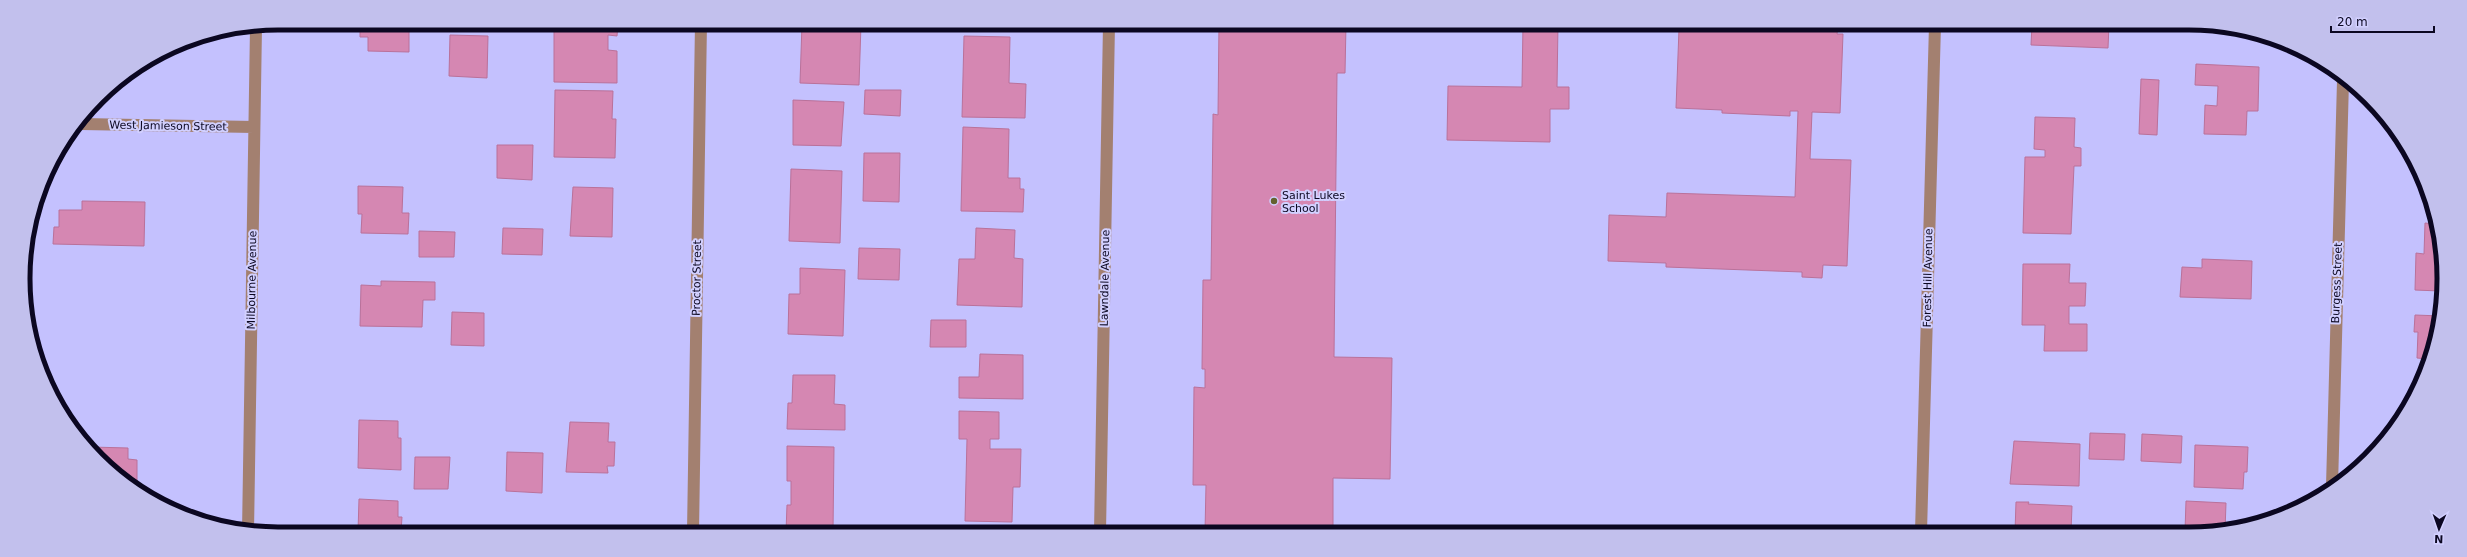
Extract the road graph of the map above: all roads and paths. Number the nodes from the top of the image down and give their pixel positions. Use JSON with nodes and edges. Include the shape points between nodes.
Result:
{"nodes":[{"id":1,"x":701,"y":30,"type":"edge"},
{"id":2,"x":1109,"y":30,"type":"edge"},
{"id":3,"x":1935,"y":30,"type":"edge"},
{"id":4,"x":256,"y":31,"type":"edge"},
{"id":5,"x":2343,"y":84,"type":"edge"},
{"id":6,"x":84,"y":124,"type":"edge"},
{"id":7,"x":254,"y":127,"type":"junction"},
{"id":8,"x":2332,"y":481,"type":"edge"},
{"id":9,"x":248,"y":525,"type":"edge"},
{"id":10,"x":693,"y":527,"type":"edge"},
{"id":11,"x":1100,"y":527,"type":"edge"},
{"id":12,"x":1921,"y":527,"type":"edge"}],
"edges":[{"from":1,"to":10,"type":"street","name":"Proctor Street"},
{"from":2,"to":11,"type":"street","name":"Lawndale Avenue"},
{"from":3,"to":12,"type":"street","name":"Forest Hill Avenue"},
{"from":4,"to":7,"type":"street","name":"Milbourne Avenue"},
{"from":5,"to":8,"type":"street","name":"Burgess Street"},
{"from":6,"to":7,"type":"street","name":"West Jamieson Street"},
{"from":7,"to":9,"type":"street","name":"Milbourne Avenue"}]}
